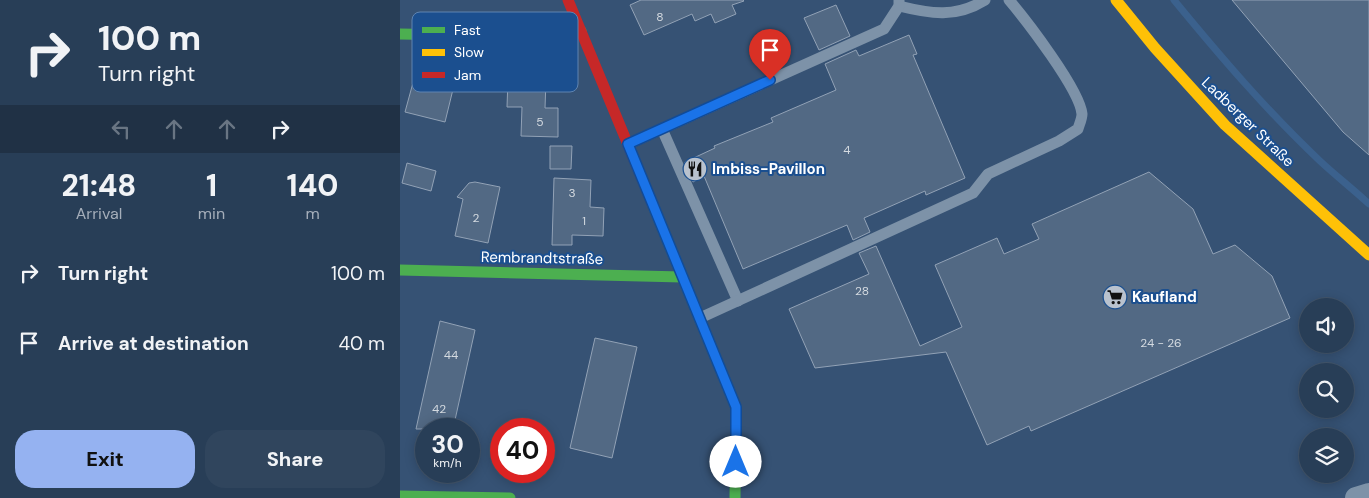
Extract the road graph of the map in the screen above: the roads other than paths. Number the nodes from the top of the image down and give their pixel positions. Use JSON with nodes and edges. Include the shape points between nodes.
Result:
{"nodes":[{"id":1,"x":568,"y":0,"type":"edge"},
{"id":2,"x":985,"y":0,"type":"edge"},
{"id":3,"x":1008,"y":0,"type":"edge"},
{"id":4,"x":1116,"y":0,"type":"edge"},
{"id":5,"x":899,"y":3,"type":"edge"},
{"id":6,"x":573,"y":12,"type":"edge"},
{"id":7,"x":578,"y":24,"type":"edge"},
{"id":8,"x":581,"y":31,"type":"junction"},
{"id":9,"x":578,"y":32,"type":"edge"},
{"id":10,"x":662,"y":129,"type":"junction"},
{"id":11,"x":628,"y":144,"type":"junction"},
{"id":12,"x":1369,"y":255,"type":"edge"},
{"id":13,"x":400,"y":270,"type":"edge"},
{"id":14,"x":682,"y":276,"type":"junction"},
{"id":15,"x":738,"y":301,"type":"junction"},
{"id":16,"x":700,"y":318,"type":"junction"},
{"id":17,"x":1369,"y":494,"type":"edge"},
{"id":18,"x":400,"y":496,"type":"edge"},
{"id":19,"x":510,"y":498,"type":"edge"},
{"id":20,"x":736,"y":498,"type":"edge"},
{"id":21,"x":1356,"y":498,"type":"edge"}],
"edges":[{"from":1,"to":6,"type":"street"},
{"from":2,"to":5,"type":"lane","via":[[972,8],[948,13],[925,12]]},
{"from":3,"to":15,"type":"lane","via":[[1077,98],[1082,116],[1078,130],[988,174],[973,193]]},
{"from":4,"to":12,"type":"street","name":"Ladberger Straße","via":[[1225,125]]},
{"from":5,"to":10,"type":"lane","via":[[884,29]]},
{"from":7,"to":8,"type":"street"},
{"from":8,"to":9,"type":"street"},
{"from":8,"to":11,"type":"street"},
{"from":10,"to":11,"type":"lane"},
{"from":10,"to":15,"type":"lane"},
{"from":11,"to":14,"type":"street"},
{"from":13,"to":14,"type":"street","name":"Rembrandtstraße"},
{"from":14,"to":16,"type":"street"},
{"from":15,"to":16,"type":"lane"},
{"from":16,"to":20,"type":"street","via":[[736,407]]},
{"from":17,"to":21,"type":"street"},
{"from":18,"to":19,"type":"street"}]}
